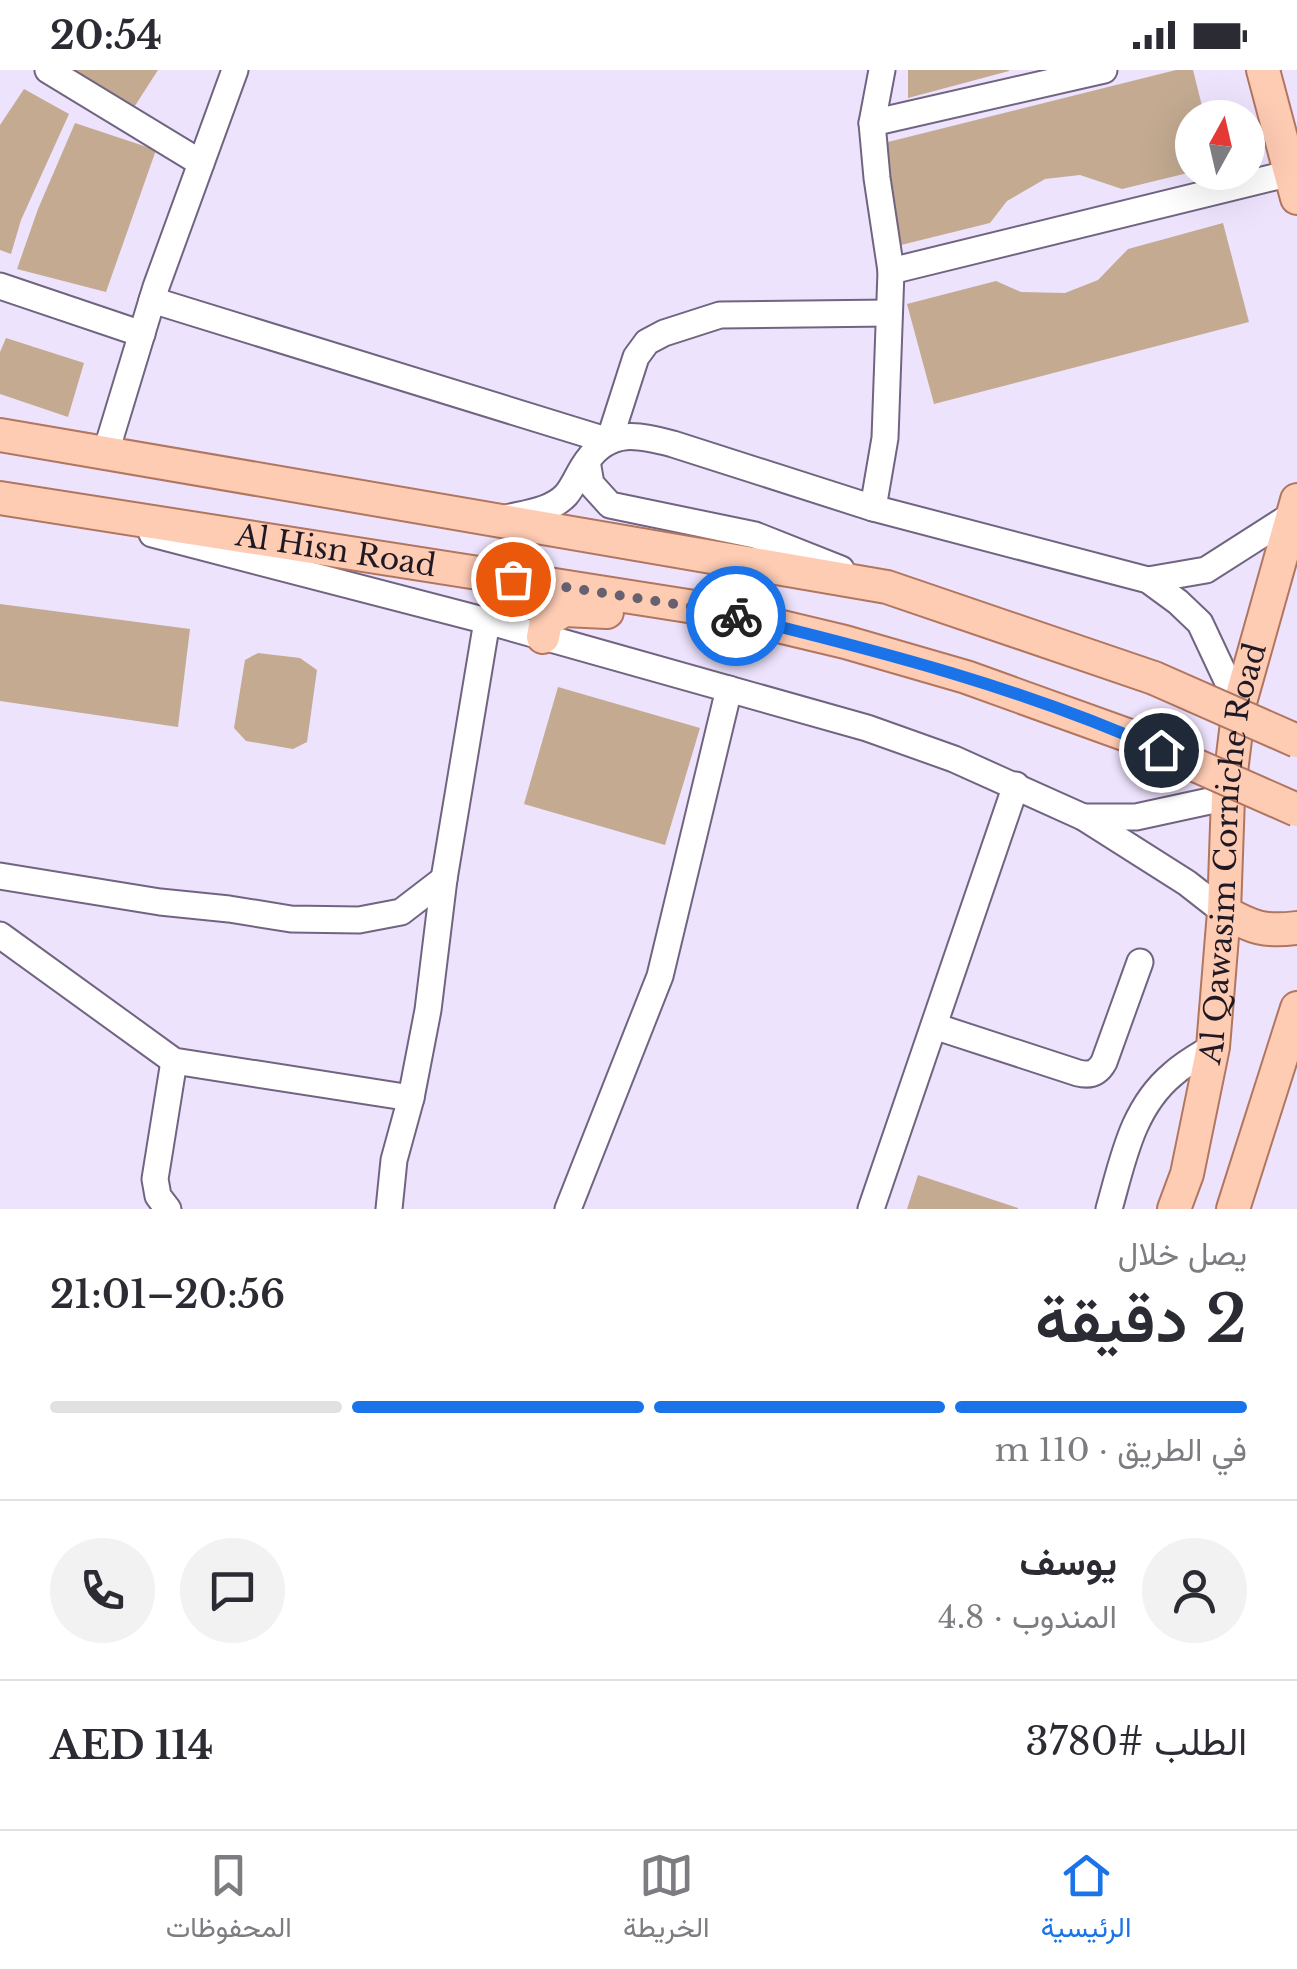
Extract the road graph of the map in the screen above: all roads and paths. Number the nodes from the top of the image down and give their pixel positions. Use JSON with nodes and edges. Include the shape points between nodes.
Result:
{"nodes":[{"id":1,"x":48,"y":70,"type":"edge"},
{"id":2,"x":235,"y":70,"type":"edge"},
{"id":3,"x":882,"y":70,"type":"edge"},
{"id":4,"x":1104,"y":70,"type":"edge"},
{"id":5,"x":1263,"y":70,"type":"edge"},
{"id":6,"x":872,"y":124,"type":"junction"},
{"id":7,"x":201,"y":163,"type":"junction"},
{"id":8,"x":1294,"y":186,"type":"edge"},
{"id":9,"x":891,"y":271,"type":"junction"},
{"id":10,"x":0,"y":286,"type":"edge"},
{"id":11,"x":152,"y":300,"type":"junction"},
{"id":12,"x":889,"y":314,"type":"junction"},
{"id":13,"x":142,"y":334,"type":"junction"},
{"id":14,"x":0,"y":435,"type":"edge"},
{"id":15,"x":609,"y":441,"type":"junction"},
{"id":16,"x":106,"y":455,"type":"junction"},
{"id":17,"x":586,"y":462,"type":"junction"},
{"id":18,"x":0,"y":498,"type":"edge"},
{"id":19,"x":48,"y":506,"type":"junction"},
{"id":20,"x":873,"y":508,"type":"junction"},
{"id":21,"x":1295,"y":509,"type":"edge"},
{"id":22,"x":502,"y":520,"type":"junction"},
{"id":23,"x":1148,"y":580,"type":"junction"},
{"id":24,"x":887,"y":588,"type":"junction"},
{"id":25,"x":487,"y":621,"type":"junction"},
{"id":26,"x":543,"y":637,"type":"junction"},
{"id":27,"x":729,"y":689,"type":"junction"},
{"id":28,"x":1238,"y":706,"type":"junction"},
{"id":29,"x":1127,"y":734,"type":"junction"},
{"id":30,"x":1297,"y":741,"type":"edge"},
{"id":31,"x":1016,"y":785,"type":"junction"},
{"id":32,"x":1228,"y":797,"type":"junction"},
{"id":33,"x":1297,"y":810,"type":"edge"},
{"id":34,"x":1083,"y":817,"type":"junction"},
{"id":35,"x":0,"y":876,"type":"edge"},
{"id":36,"x":444,"y":878,"type":"junction"},
{"id":37,"x":1224,"y":912,"type":"junction"},
{"id":38,"x":1297,"y":928,"type":"edge"},
{"id":39,"x":0,"y":935,"type":"edge"},
{"id":40,"x":1140,"y":962,"type":"dead end"},
{"id":41,"x":1297,"y":1008,"type":"edge"},
{"id":42,"x":934,"y":1026,"type":"junction"},
{"id":43,"x":1213,"y":1046,"type":"junction"},
{"id":44,"x":174,"y":1061,"type":"junction"},
{"id":45,"x":411,"y":1098,"type":"junction"},
{"id":46,"x":168,"y":1209,"type":"edge"},
{"id":47,"x":389,"y":1209,"type":"edge"},
{"id":48,"x":568,"y":1209,"type":"edge"},
{"id":49,"x":871,"y":1209,"type":"edge"},
{"id":50,"x":1109,"y":1209,"type":"edge"},
{"id":51,"x":1174,"y":1209,"type":"edge"},
{"id":52,"x":1233,"y":1209,"type":"edge"}],
"edges":[{"from":1,"to":7,"type":"street"},
{"from":2,"to":7,"type":"street"},
{"from":3,"to":6,"type":"street"},
{"from":4,"to":6,"type":"street"},
{"from":5,"to":8,"type":"main road"},
{"from":6,"to":9,"type":"street"},
{"from":7,"to":11,"type":"street"},
{"from":8,"to":9,"type":"street"},
{"from":9,"to":12,"type":"street"},
{"from":10,"to":13,"type":"street"},
{"from":11,"to":13,"type":"street"},
{"from":11,"to":15,"type":"street"},
{"from":12,"to":15,"type":"street","via":[[720,315],[664,333],[636,357]]},
{"from":12,"to":20,"type":"street","via":[[884,438]]},
{"from":13,"to":16,"type":"street"},
{"from":14,"to":16,"type":"main road","name":"Al Hisn Road"},
{"from":15,"to":17,"type":"street"},
{"from":15,"to":20,"type":"street","via":[[646,437]]},
{"from":16,"to":22,"type":"main road","name":"Al Hisn Road"},
{"from":17,"to":22,"type":"street","via":[[565,496],[548,508]]},
{"from":17,"to":24,"type":"street","via":[[590,484],[610,505],[756,536]]},
{"from":18,"to":19,"type":"main road","name":"Al Hisn Road"},
{"from":19,"to":25,"type":"street"},
{"from":19,"to":29,"type":"main road","name":"Al Hisn Road","via":[[707,609],[966,677]]},
{"from":20,"to":23,"type":"street"},
{"from":21,"to":23,"type":"street","via":[[1206,570]]},
{"from":21,"to":28,"type":"main road","name":"Al Qawasim Corniche Road"},
{"from":22,"to":24,"type":"main road","name":"Al Hisn Road"},
{"from":23,"to":28,"type":"street","via":[[1200,622]]},
{"from":24,"to":30,"type":"main road","name":"Al Hisn Road","bridge":true,"via":[[1154,678]]},
{"from":25,"to":26,"type":"street"},
{"from":25,"to":36,"type":"street"},
{"from":26,"to":27,"type":"street"},
{"from":26,"to":29,"type":"main road","via":[[546,621],[564,610],[594,610],[707,629]]},
{"from":27,"to":31,"type":"street","via":[[867,728]]},
{"from":27,"to":48,"type":"street","via":[[660,976]]},
{"from":28,"to":32,"type":"main road","name":"Al Qawasim Corniche Road"},
{"from":29,"to":33,"type":"main road","name":"Al Hisn Road","bridge":true},
{"from":31,"to":34,"type":"street"},
{"from":31,"to":42,"type":"street"},
{"from":32,"to":34,"type":"street","via":[[1136,817]]},
{"from":32,"to":37,"type":"main road","name":"Al Qawasim Corniche Road"},
{"from":34,"to":37,"type":"street"},
{"from":35,"to":36,"type":"street","via":[[291,919],[359,920],[401,912]]},
{"from":36,"to":45,"type":"street"},
{"from":37,"to":38,"type":"main road","via":[[1272,932]]},
{"from":37,"to":43,"type":"main road","name":"Al Qawasim Corniche Road"},
{"from":39,"to":44,"type":"street"},
{"from":40,"to":42,"type":"street","via":[[1104,1062],[1090,1074]]},
{"from":41,"to":52,"type":"main road"},
{"from":42,"to":49,"type":"street"},
{"from":43,"to":50,"type":"street","via":[[1174,1073],[1148,1102],[1129,1136]]},
{"from":43,"to":51,"type":"main road","name":"Al Qawasim Corniche Road"},
{"from":44,"to":45,"type":"street"},
{"from":44,"to":46,"type":"street","via":[[154,1179]]},
{"from":45,"to":47,"type":"street"}]}
